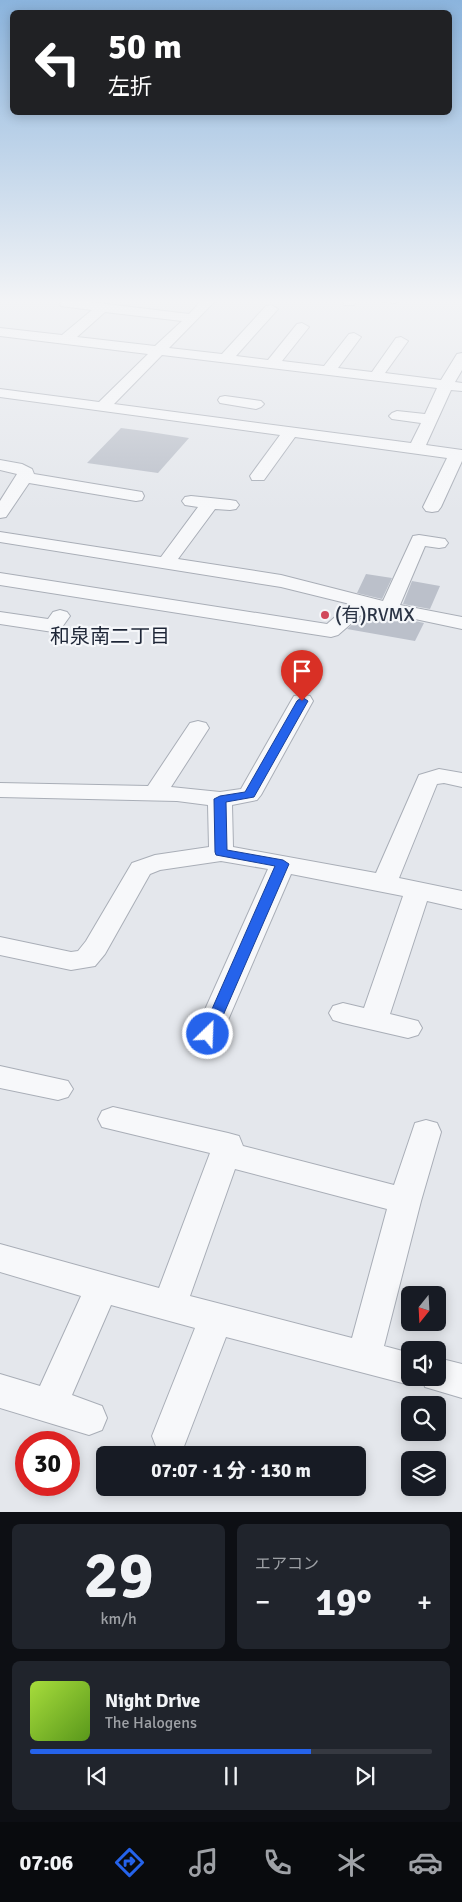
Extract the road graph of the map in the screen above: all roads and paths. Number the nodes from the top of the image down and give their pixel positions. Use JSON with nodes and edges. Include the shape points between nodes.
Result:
{"nodes":[{"id":1,"x":140,"y":370,"type":"edge"},
{"id":2,"x":316,"y":370,"type":"edge"},
{"id":3,"x":380,"y":370,"type":"edge"},
{"id":4,"x":455,"y":370,"type":"edge"},
{"id":5,"x":328,"y":371,"type":"joint"},
{"id":6,"x":376,"y":376,"type":"junction"},
{"id":7,"x":446,"y":385,"type":"junction"},
{"id":8,"x":462,"y":387,"type":"edge"},
{"id":9,"x":4,"y":397,"type":"edge"},
{"id":10,"x":256,"y":404,"type":"dead end"},
{"id":11,"x":102,"y":407,"type":"junction"},
{"id":12,"x":396,"y":416,"type":"dead end"},
{"id":13,"x":430,"y":419,"type":"junction"},
{"id":14,"x":223,"y":423,"type":"junction"},
{"id":15,"x":291,"y":432,"type":"junction"},
{"id":16,"x":416,"y":449,"type":"junction"},
{"id":17,"x":460,"y":455,"type":"edge"},
{"id":18,"x":0,"y":465,"type":"edge"},
{"id":19,"x":258,"y":476,"type":"dead end"},
{"id":20,"x":25,"y":477,"type":"junction"},
{"id":21,"x":136,"y":496,"type":"dead end"},
{"id":22,"x":191,"y":501,"type":"dead end"},
{"id":23,"x":439,"y":502,"type":"dead end"},
{"id":24,"x":210,"y":503,"type":"junction"},
{"id":25,"x":230,"y":505,"type":"dead end"},
{"id":26,"x":0,"y":512,"type":"edge"},
{"id":27,"x":0,"y":537,"type":"edge"},
{"id":28,"x":439,"y":542,"type":"dead end"},
{"id":29,"x":166,"y":563,"type":"junction"},
{"id":30,"x":0,"y":579,"type":"edge"},
{"id":31,"x":364,"y":602,"type":"junction"},
{"id":32,"x":388,"y":608,"type":"junction"},
{"id":33,"x":60,"y":616,"type":"dead end"},
{"id":34,"x":0,"y":618,"type":"edge"},
{"id":35,"x":462,"y":623,"type":"edge"},
{"id":36,"x":302,"y":701,"type":"dead end"},
{"id":37,"x":198,"y":728,"type":"dead end"},
{"id":38,"x":462,"y":780,"type":"edge"},
{"id":39,"x":0,"y":790,"type":"edge"},
{"id":40,"x":156,"y":793,"type":"junction"},
{"id":41,"x":220,"y":799,"type":"junction"},
{"id":42,"x":221,"y":852,"type":"junction"},
{"id":43,"x":283,"y":864,"type":"junction"},
{"id":44,"x":384,"y":883,"type":"junction"},
{"id":45,"x":418,"y":890,"type":"junction"},
{"id":46,"x":462,"y":900,"type":"edge"},
{"id":47,"x":0,"y":946,"type":"edge"},
{"id":48,"x":343,"y":1013,"type":"dead end"},
{"id":49,"x":374,"y":1020,"type":"junction"},
{"id":50,"x":408,"y":1028,"type":"dead end"},
{"id":51,"x":208,"y":1034,"type":"dead end"},
{"id":52,"x":0,"y":1076,"type":"edge"},
{"id":53,"x":58,"y":1089,"type":"dead end"},
{"id":54,"x":113,"y":1119,"type":"dead end"},
{"id":55,"x":426,"y":1132,"type":"dead end"},
{"id":56,"x":225,"y":1154,"type":"junction"},
{"id":57,"x":405,"y":1201,"type":"junction"},
{"id":58,"x":0,"y":1258,"type":"edge"},
{"id":59,"x":102,"y":1288,"type":"junction"},
{"id":60,"x":169,"y":1306,"type":"junction"},
{"id":61,"x":216,"y":1319,"type":"junction"},
{"id":62,"x":364,"y":1357,"type":"junction"},
{"id":63,"x":401,"y":1366,"type":"edge"},
{"id":64,"x":446,"y":1377,"type":"edge"},
{"id":65,"x":462,"y":1381,"type":"edge"},
{"id":66,"x":0,"y":1391,"type":"edge"},
{"id":67,"x":49,"y":1406,"type":"junction"},
{"id":68,"x":89,"y":1418,"type":"dead end"},
{"id":69,"x":170,"y":1436,"type":"dead end"}],
"edges":[{"from":1,"to":11,"type":"street"},
{"from":2,"to":5,"type":"street"},
{"from":3,"to":6,"type":"street"},
{"from":4,"to":7,"type":"street"},
{"from":5,"to":6,"type":"street"},
{"from":6,"to":7,"type":"street"},
{"from":7,"to":8,"type":"street"},
{"from":7,"to":13,"type":"street"},
{"from":9,"to":11,"type":"street"},
{"from":10,"to":14,"type":"street","via":[[232,401]]},
{"from":11,"to":14,"type":"street"},
{"from":12,"to":13,"type":"street"},
{"from":13,"to":16,"type":"street"},
{"from":14,"to":15,"type":"street"},
{"from":15,"to":16,"type":"street"},
{"from":15,"to":19,"type":"street"},
{"from":16,"to":17,"type":"street"},
{"from":17,"to":23,"type":"street"},
{"from":18,"to":20,"type":"street","via":[[22,469],[26,472]]},
{"from":20,"to":21,"type":"street"},
{"from":20,"to":26,"type":"street"},
{"from":22,"to":24,"type":"street"},
{"from":24,"to":25,"type":"street"},
{"from":24,"to":29,"type":"street"},
{"from":27,"to":29,"type":"street"},
{"from":28,"to":32,"type":"street","via":[[420,540]]},
{"from":29,"to":31,"type":"street","via":[[281,581]]},
{"from":30,"to":31,"type":"street","via":[[331,631]]},
{"from":31,"to":32,"type":"street"},
{"from":32,"to":35,"type":"street"},
{"from":33,"to":34,"type":"street","via":[[53,626]]},
{"from":36,"to":41,"type":"street","via":[[249,794]]},
{"from":37,"to":40,"type":"street"},
{"from":38,"to":44,"type":"street","via":[[443,776],[432,776],[427,780]]},
{"from":39,"to":40,"type":"street"},
{"from":40,"to":41,"type":"street"},
{"from":41,"to":42,"type":"street"},
{"from":42,"to":43,"type":"street"},
{"from":42,"to":47,"type":"street","via":[[155,863],[141,869],[86,959],[71,960]]},
{"from":43,"to":44,"type":"street"},
{"from":43,"to":51,"type":"street"},
{"from":44,"to":45,"type":"street"},
{"from":45,"to":46,"type":"street"},
{"from":45,"to":49,"type":"street"},
{"from":48,"to":49,"type":"street"},
{"from":49,"to":50,"type":"street"},
{"from":52,"to":53,"type":"street"},
{"from":54,"to":56,"type":"street","via":[[228,1145]]},
{"from":55,"to":57,"type":"street"},
{"from":56,"to":57,"type":"street"},
{"from":56,"to":60,"type":"street"},
{"from":57,"to":62,"type":"street"},
{"from":58,"to":59,"type":"street"},
{"from":59,"to":60,"type":"street"},
{"from":59,"to":67,"type":"street"},
{"from":60,"to":61,"type":"street"},
{"from":61,"to":62,"type":"street"},
{"from":61,"to":69,"type":"street"},
{"from":62,"to":63,"type":"street"},
{"from":64,"to":65,"type":"street"},
{"from":66,"to":67,"type":"street"},
{"from":67,"to":68,"type":"street"}]}
